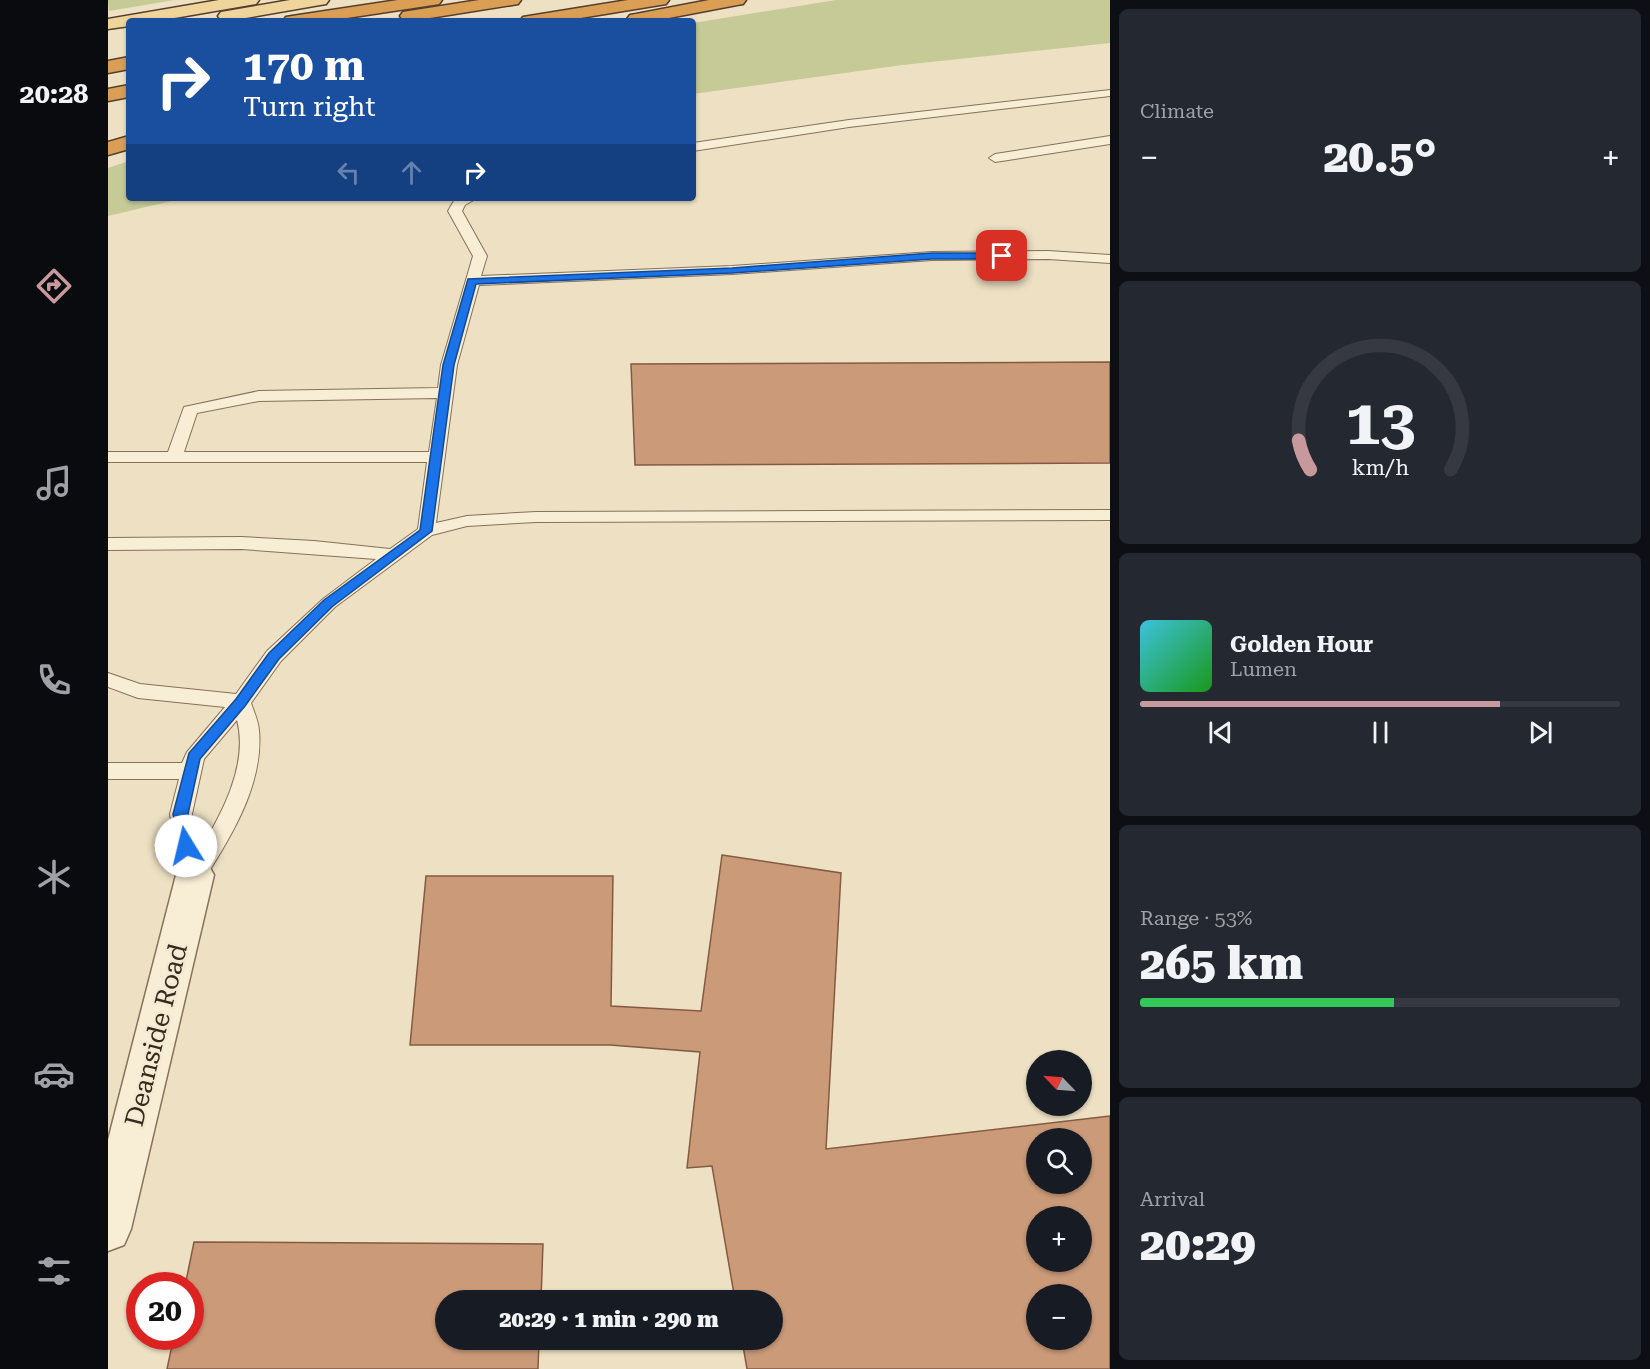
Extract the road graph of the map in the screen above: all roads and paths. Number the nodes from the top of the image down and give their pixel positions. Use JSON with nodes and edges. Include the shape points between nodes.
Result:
{"nodes":[{"id":1,"x":250,"y":0,"type":"edge"},
{"id":2,"x":320,"y":0,"type":"edge"},
{"id":3,"x":433,"y":0,"type":"edge"},
{"id":4,"x":512,"y":0,"type":"edge"},
{"id":5,"x":660,"y":0,"type":"edge"},
{"id":6,"x":737,"y":0,"type":"edge"},
{"id":7,"x":144,"y":18,"type":"edge"},
{"id":8,"x":213,"y":18,"type":"edge"},
{"id":9,"x":312,"y":18,"type":"edge"},
{"id":10,"x":395,"y":18,"type":"edge"},
{"id":11,"x":548,"y":18,"type":"edge"},
{"id":12,"x":643,"y":18,"type":"edge"},
{"id":13,"x":126,"y":21,"type":"edge"},
{"id":14,"x":108,"y":24,"type":"edge"},
{"id":15,"x":126,"y":33,"type":"edge"},
{"id":16,"x":108,"y":36,"type":"edge"},
{"id":17,"x":126,"y":48,"type":"edge"},
{"id":18,"x":108,"y":51,"type":"edge"},
{"id":19,"x":126,"y":64,"type":"edge"},
{"id":20,"x":108,"y":67,"type":"edge"},
{"id":21,"x":126,"y":92,"type":"edge"},
{"id":22,"x":1110,"y":93,"type":"edge"},
{"id":23,"x":108,"y":95,"type":"edge"},
{"id":24,"x":1110,"y":140,"type":"edge"},
{"id":25,"x":126,"y":143,"type":"edge"},
{"id":26,"x":696,"y":147,"type":"edge"},
{"id":27,"x":108,"y":148,"type":"edge"},
{"id":28,"x":995,"y":158,"type":"dead end"},
{"id":29,"x":463,"y":201,"type":"edge"},
{"id":30,"x":1110,"y":259,"type":"edge"},
{"id":31,"x":472,"y":281,"type":"junction"},
{"id":32,"x":445,"y":393,"type":"junction"},
{"id":33,"x":175,"y":456,"type":"junction"},
{"id":34,"x":108,"y":457,"type":"edge"},
{"id":35,"x":436,"y":457,"type":"junction"},
{"id":36,"x":1110,"y":515,"type":"edge"},
{"id":37,"x":426,"y":531,"type":"junction"},
{"id":38,"x":108,"y":544,"type":"edge"},
{"id":39,"x":391,"y":555,"type":"junction"},
{"id":40,"x":108,"y":680,"type":"edge"},
{"id":41,"x":241,"y":702,"type":"junction"},
{"id":42,"x":108,"y":771,"type":"edge"},
{"id":43,"x":190,"y":771,"type":"junction"},
{"id":44,"x":195,"y":875,"type":"junction"},
{"id":45,"x":108,"y":1229,"type":"edge"}],
"edges":[{"from":1,"to":7,"type":"main road"},
{"from":2,"to":8,"type":"main road"},
{"from":3,"to":9,"type":"highway"},
{"from":4,"to":10,"type":"highway"},
{"from":5,"to":11,"type":"highway"},
{"from":6,"to":12,"type":"highway"},
{"from":13,"to":14,"type":"main road"},
{"from":15,"to":16,"type":"main road"},
{"from":17,"to":18,"type":"highway"},
{"from":19,"to":20,"type":"highway"},
{"from":21,"to":23,"type":"highway"},
{"from":22,"to":26,"type":"lane","via":[[921,114]]},
{"from":24,"to":28,"type":"lane"},
{"from":25,"to":27,"type":"highway"},
{"from":29,"to":31,"type":"lane","via":[[455,211],[480,256]]},
{"from":30,"to":31,"type":"lane","via":[[932,256],[732,270]]},
{"from":31,"to":32,"type":"lane","via":[[448,365]]},
{"from":32,"to":33,"type":"lane","via":[[259,396],[190,410]]},
{"from":32,"to":35,"type":"lane"},
{"from":33,"to":34,"type":"lane"},
{"from":33,"to":35,"type":"lane"},
{"from":35,"to":37,"type":"lane"},
{"from":36,"to":37,"type":"lane","via":[[536,517],[467,521]]},
{"from":37,"to":39,"type":"lane"},
{"from":38,"to":39,"type":"lane","via":[[241,543]]},
{"from":39,"to":41,"type":"lane","via":[[329,603],[274,656]]},
{"from":40,"to":41,"type":"lane","via":[[138,690]]},
{"from":41,"to":43,"type":"lane","via":[[194,757]]},
{"from":41,"to":44,"type":"lane","via":[[249,728],[249,754],[232,813]]},
{"from":42,"to":43,"type":"lane"},
{"from":43,"to":44,"type":"lane","via":[[181,814]]},
{"from":44,"to":45,"type":"street","name":"Deanside Road"}]}
